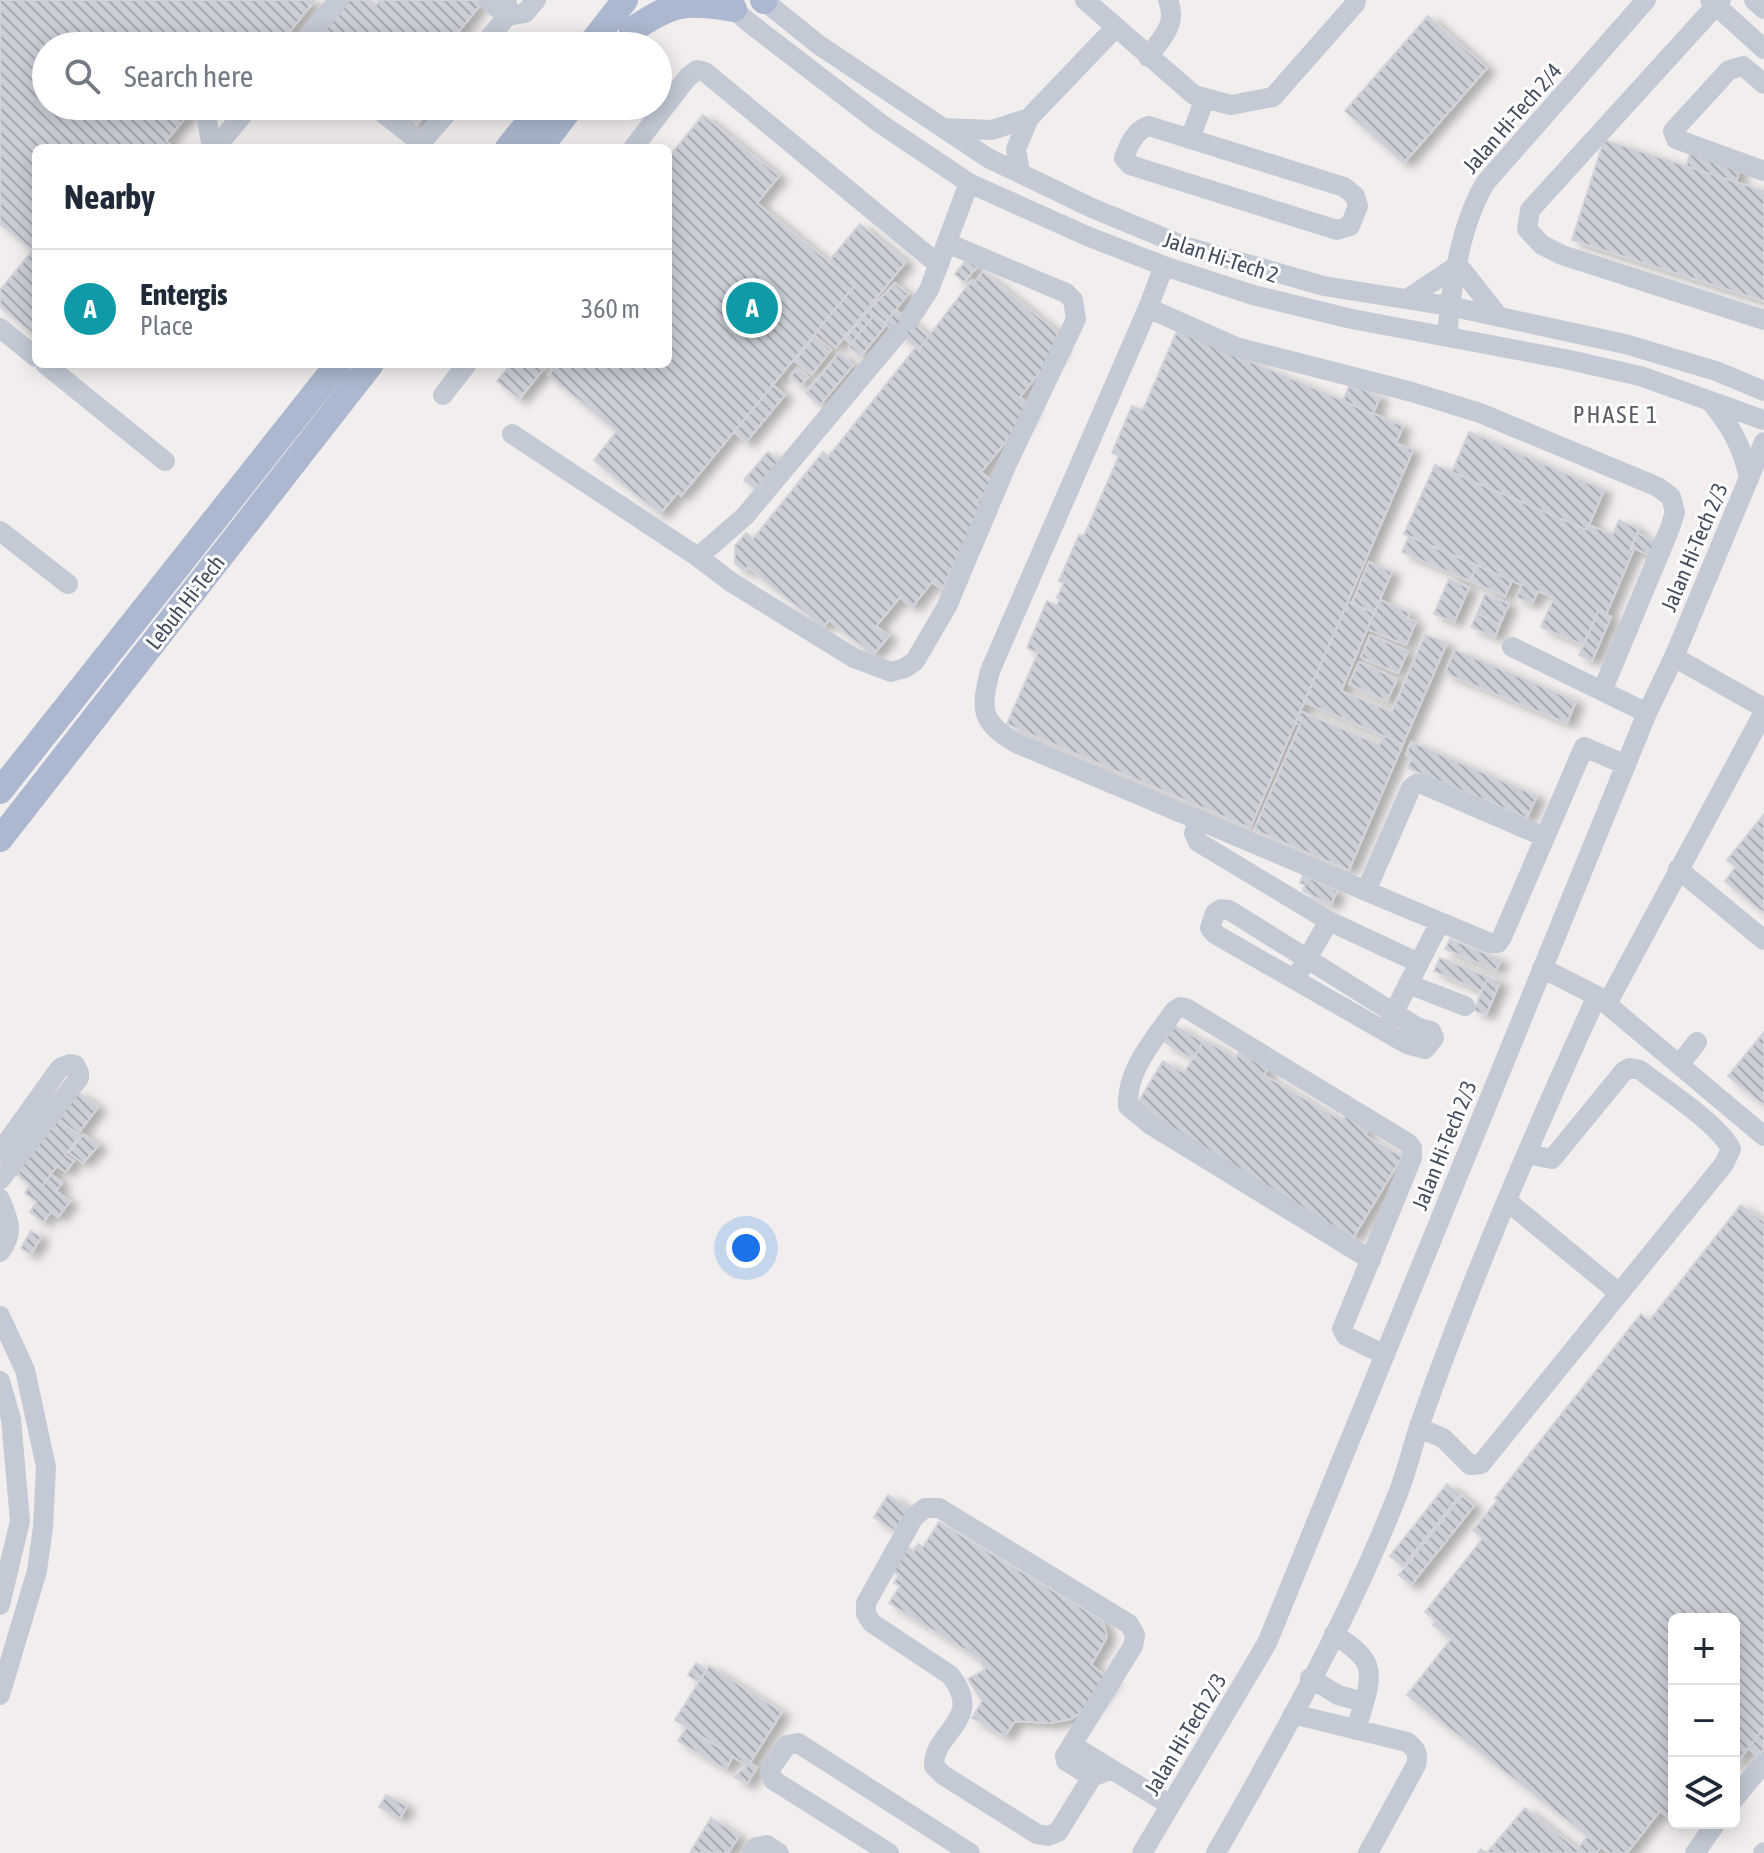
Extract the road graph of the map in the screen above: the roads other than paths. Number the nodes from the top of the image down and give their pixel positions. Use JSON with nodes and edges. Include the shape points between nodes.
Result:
{"nodes":[{"id":1,"x":339,"y":0,"type":"edge"},
{"id":2,"x":488,"y":0,"type":"edge"},
{"id":3,"x":536,"y":0,"type":"edge"},
{"id":4,"x":656,"y":0,"type":"edge"},
{"id":5,"x":763,"y":0,"type":"edge"},
{"id":6,"x":1085,"y":0,"type":"edge"},
{"id":7,"x":1168,"y":0,"type":"edge"},
{"id":8,"x":1356,"y":0,"type":"edge"},
{"id":9,"x":1646,"y":0,"type":"edge"},
{"id":10,"x":1754,"y":0,"type":"edge"},
{"id":11,"x":624,"y":1,"type":"edge"},
{"id":12,"x":1715,"y":2,"type":"edge"},
{"id":13,"x":729,"y":4,"type":"edge"},
{"id":14,"x":507,"y":8,"type":"edge"},
{"id":15,"x":1764,"y":9,"type":"edge"},
{"id":16,"x":1115,"y":28,"type":"junction"},
{"id":17,"x":312,"y":32,"type":"edge"},
{"id":18,"x":492,"y":32,"type":"edge"},
{"id":19,"x":600,"y":32,"type":"edge"},
{"id":20,"x":630,"y":32,"type":"edge"},
{"id":21,"x":633,"y":32,"type":"edge"},
{"id":22,"x":1764,"y":49,"type":"edge"},
{"id":23,"x":1148,"y":57,"type":"junction"},
{"id":24,"x":1764,"y":84,"type":"edge"},
{"id":25,"x":672,"y":98,"type":"edge"},
{"id":26,"x":1205,"y":98,"type":"junction"},
{"id":27,"x":1029,"y":118,"type":"junction"},
{"id":28,"x":207,"y":120,"type":"edge"},
{"id":29,"x":238,"y":120,"type":"edge"},
{"id":30,"x":392,"y":120,"type":"edge"},
{"id":31,"x":441,"y":120,"type":"edge"},
{"id":32,"x":531,"y":120,"type":"edge"},
{"id":33,"x":561,"y":120,"type":"edge"},
{"id":34,"x":655,"y":120,"type":"edge"},
{"id":35,"x":939,"y":128,"type":"junction"},
{"id":36,"x":1190,"y":139,"type":"junction"},
{"id":37,"x":212,"y":144,"type":"edge"},
{"id":38,"x":217,"y":144,"type":"edge"},
{"id":39,"x":511,"y":144,"type":"edge"},
{"id":40,"x":543,"y":144,"type":"edge"},
{"id":41,"x":636,"y":144,"type":"edge"},
{"id":42,"x":1764,"y":171,"type":"edge"},
{"id":43,"x":1020,"y":173,"type":"junction"},
{"id":44,"x":969,"y":183,"type":"junction"},
{"id":45,"x":947,"y":243,"type":"junction"},
{"id":46,"x":939,"y":265,"type":"junction"},
{"id":47,"x":1458,"y":265,"type":"junction"},
{"id":48,"x":1164,"y":266,"type":"junction"},
{"id":49,"x":1407,"y":299,"type":"junction"},
{"id":50,"x":1449,"y":306,"type":"junction"},
{"id":51,"x":1148,"y":308,"type":"junction"},
{"id":52,"x":1499,"y":317,"type":"junction"},
{"id":53,"x":1764,"y":320,"type":"edge"},
{"id":54,"x":0,"y":328,"type":"edge"},
{"id":55,"x":1447,"y":336,"type":"junction"},
{"id":56,"x":32,"y":354,"type":"edge"},
{"id":57,"x":50,"y":368,"type":"edge"},
{"id":58,"x":335,"y":368,"type":"edge"},
{"id":59,"x":368,"y":368,"type":"edge"},
{"id":60,"x":464,"y":368,"type":"edge"},
{"id":61,"x":1764,"y":391,"type":"edge"},
{"id":62,"x":443,"y":395,"type":"dead end"},
{"id":63,"x":1711,"y":402,"type":"junction"},
{"id":64,"x":1764,"y":420,"type":"edge"},
{"id":65,"x":512,"y":434,"type":"dead end"},
{"id":66,"x":1764,"y":442,"type":"edge"},
{"id":67,"x":165,"y":461,"type":"dead end"},
{"id":68,"x":1756,"y":475,"type":"edge"},
{"id":69,"x":0,"y":531,"type":"edge"},
{"id":70,"x":698,"y":557,"type":"junction"},
{"id":71,"x":68,"y":584,"type":"dead end"},
{"id":72,"x":1512,"y":647,"type":"dead end"},
{"id":73,"x":1674,"y":657,"type":"junction"},
{"id":74,"x":1603,"y":689,"type":"junction"},
{"id":75,"x":1764,"y":710,"type":"edge"},
{"id":76,"x":1647,"y":713,"type":"junction"},
{"id":77,"x":1626,"y":765,"type":"junction"},
{"id":78,"x":0,"y":791,"type":"edge"},
{"id":79,"x":1199,"y":819,"type":"junction"},
{"id":80,"x":1545,"y":837,"type":"junction"},
{"id":81,"x":0,"y":839,"type":"edge"},
{"id":82,"x":1678,"y":869,"type":"junction"},
{"id":83,"x":1366,"y":891,"type":"junction"},
{"id":84,"x":1329,"y":921,"type":"junction"},
{"id":85,"x":1440,"y":922,"type":"junction"},
{"id":86,"x":1764,"y":940,"type":"edge"},
{"id":87,"x":1307,"y":959,"type":"junction"},
{"id":88,"x":1419,"y":963,"type":"junction"},
{"id":89,"x":1542,"y":968,"type":"junction"},
{"id":90,"x":1295,"y":979,"type":"junction"},
{"id":91,"x":1408,"y":984,"type":"junction"},
{"id":92,"x":1602,"y":1000,"type":"junction"},
{"id":93,"x":1465,"y":1006,"type":"dead end"},
{"id":94,"x":1389,"y":1022,"type":"junction"},
{"id":95,"x":1697,"y":1042,"type":"dead end"},
{"id":96,"x":1679,"y":1065,"type":"junction"},
{"id":97,"x":1764,"y":1136,"type":"edge"},
{"id":98,"x":0,"y":1152,"type":"edge"},
{"id":99,"x":1527,"y":1154,"type":"junction"},
{"id":100,"x":0,"y":1180,"type":"edge"},
{"id":101,"x":0,"y":1199,"type":"edge"},
{"id":102,"x":1507,"y":1201,"type":"junction"},
{"id":103,"x":0,"y":1252,"type":"edge"},
{"id":104,"x":1371,"y":1260,"type":"junction"},
{"id":105,"x":1619,"y":1293,"type":"junction"},
{"id":106,"x":0,"y":1316,"type":"edge"},
{"id":107,"x":1385,"y":1355,"type":"junction"},
{"id":108,"x":0,"y":1381,"type":"edge"},
{"id":109,"x":6,"y":1428,"type":"edge"},
{"id":110,"x":1419,"y":1428,"type":"junction"},
{"id":111,"x":8,"y":1454,"type":"edge"},
{"id":112,"x":0,"y":1605,"type":"edge"},
{"id":113,"x":1334,"y":1634,"type":"junction"},
{"id":114,"x":1310,"y":1678,"type":"junction"},
{"id":115,"x":0,"y":1695,"type":"edge"},
{"id":116,"x":1363,"y":1702,"type":"junction"},
{"id":117,"x":1293,"y":1714,"type":"junction"},
{"id":118,"x":1356,"y":1730,"type":"junction"},
{"id":119,"x":1764,"y":1763,"type":"edge"},
{"id":120,"x":1101,"y":1774,"type":"junction"},
{"id":121,"x":1740,"y":1792,"type":"edge"},
{"id":122,"x":1170,"y":1805,"type":"junction"},
{"id":123,"x":1712,"y":1829,"type":"edge"},
{"id":124,"x":1222,"y":1851,"type":"edge"},
{"id":125,"x":752,"y":1853,"type":"edge"},
{"id":126,"x":779,"y":1853,"type":"edge"},
{"id":127,"x":889,"y":1853,"type":"edge"},
{"id":128,"x":970,"y":1853,"type":"edge"},
{"id":129,"x":1142,"y":1853,"type":"edge"},
{"id":130,"x":1368,"y":1853,"type":"edge"},
{"id":131,"x":1695,"y":1853,"type":"edge"}],
"edges":[{"from":1,"to":17,"type":"street"},
{"from":2,"to":14,"type":"street"},
{"from":3,"to":14,"type":"street","via":[[525,13]]},
{"from":4,"to":20,"type":"main road"},
{"from":5,"to":35,"type":"street","name":"Jalan Hi-Tech 2"},
{"from":6,"to":16,"type":"street"},
{"from":7,"to":23,"type":"street","via":[[1171,25]]},
{"from":8,"to":26,"type":"street","via":[[1273,97],[1231,105]]},
{"from":9,"to":47,"type":"street","name":"Jalan Hi-Tech 2/4","via":[[1486,182],[1473,202]]},
{"from":10,"to":15,"type":"street"},
{"from":11,"to":19,"type":"main road"},
{"from":12,"to":22,"type":"street"},
{"from":12,"to":53,"type":"street","via":[[1530,210],[1527,229],[1562,255]]},
{"from":13,"to":21,"type":"main road","via":[[683,2]]},
{"from":13,"to":44,"type":"street","name":"Jalan Hi-Tech 2","via":[[881,124]]},
{"from":14,"to":18,"type":"street"},
{"from":16,"to":23,"type":"street"},
{"from":16,"to":27,"type":"street"},
{"from":23,"to":26,"type":"street"},
{"from":24,"to":42,"type":"street","via":[[1743,66],[1729,70],[1673,131],[1676,139]]},
{"from":25,"to":46,"type":"street","via":[[697,70],[705,72]]},
{"from":26,"to":36,"type":"street"},
{"from":27,"to":35,"type":"street","via":[[992,130]]},
{"from":27,"to":43,"type":"street","via":[[1016,149]]},
{"from":28,"to":37,"type":"street"},
{"from":29,"to":38,"type":"street"},
{"from":30,"to":31,"type":"street","via":[[421,143]]},
{"from":32,"to":39,"type":"main road"},
{"from":33,"to":40,"type":"main road"},
{"from":34,"to":41,"type":"street"},
{"from":35,"to":43,"type":"street","name":"Jalan Hi-Tech 2"},
{"from":36,"to":36,"type":"street","via":[[1344,187],[1358,206],[1350,226],[1337,230],[1130,165],[1124,158],[1144,127]]},
{"from":43,"to":49,"type":"street","name":"Jalan Hi-Tech 2","via":[[1184,246],[1324,286]]},
{"from":44,"to":45,"type":"street"},
{"from":44,"to":48,"type":"street","name":"Jalan Hi-Tech 2"},
{"from":45,"to":46,"type":"street"},
{"from":45,"to":70,"type":"street","via":[[1066,293],[1073,300],[1076,319],[947,606],[915,661],[891,672],[854,658]]},
{"from":46,"to":70,"type":"street","via":[[929,290],[903,326],[745,516]]},
{"from":47,"to":49,"type":"street"},
{"from":47,"to":50,"type":"street","name":"Jalan Hi-Tech 2/4"},
{"from":47,"to":52,"type":"street"},
{"from":48,"to":51,"type":"street"},
{"from":48,"to":55,"type":"street","name":"Jalan Hi-Tech 2","via":[[1253,295]]},
{"from":49,"to":50,"type":"street","name":"Jalan Hi-Tech 2"},
{"from":50,"to":52,"type":"street","name":"Jalan Hi-Tech 2"},
{"from":50,"to":55,"type":"street","name":"Jalan Hi-Tech 2/4"},
{"from":51,"to":74,"type":"street","via":[[1236,347],[1480,413],[1671,497],[1675,512],[1670,528]]},
{"from":51,"to":79,"type":"street","via":[[990,671],[983,703],[998,733],[1016,743]]},
{"from":52,"to":61,"type":"street","name":"Jalan Hi-Tech 2","via":[[1625,344]]},
{"from":54,"to":56,"type":"street"},
{"from":55,"to":63,"type":"street","name":"Jalan Hi-Tech 2","via":[[1640,376]]},
{"from":57,"to":67,"type":"street"},
{"from":58,"to":78,"type":"main road","name":"Lebuh Hi-Tech"},
{"from":59,"to":81,"type":"main road","name":"Lebuh Hi-Tech"},
{"from":60,"to":62,"type":"street"},
{"from":63,"to":64,"type":"street","name":"Jalan Hi-Tech 2"},
{"from":63,"to":68,"type":"street"},
{"from":65,"to":70,"type":"street"},
{"from":66,"to":68,"type":"street","name":"Jalan Hi-Tech 2/3"},
{"from":68,"to":73,"type":"street","name":"Jalan Hi-Tech 2/3"},
{"from":69,"to":71,"type":"street"},
{"from":72,"to":74,"type":"street"},
{"from":73,"to":75,"type":"street"},
{"from":73,"to":76,"type":"street","name":"Jalan Hi-Tech 2/3"},
{"from":74,"to":76,"type":"street"},
{"from":75,"to":82,"type":"street"},
{"from":76,"to":77,"type":"street","name":"Jalan Hi-Tech 2/3"},
{"from":77,"to":80,"type":"street","via":[[1584,747]]},
{"from":77,"to":89,"type":"street","name":"Jalan Hi-Tech 2/3"},
{"from":79,"to":83,"type":"street"},
{"from":79,"to":84,"type":"street","via":[[1194,833],[1198,842]]},
{"from":80,"to":83,"type":"street","via":[[1416,784]]},
{"from":80,"to":85,"type":"street","via":[[1498,943]]},
{"from":82,"to":86,"type":"street"},
{"from":82,"to":92,"type":"street"},
{"from":83,"to":85,"type":"street"},
{"from":84,"to":87,"type":"street"},
{"from":84,"to":88,"type":"street"},
{"from":85,"to":88,"type":"street"},
{"from":87,"to":90,"type":"street"},
{"from":87,"to":90,"type":"street","via":[[1229,910],[1215,913],[1210,928],[1215,934]]},
{"from":87,"to":94,"type":"street"},
{"from":88,"to":91,"type":"street"},
{"from":89,"to":92,"type":"street"},
{"from":89,"to":107,"type":"street","name":"Jalan Hi-Tech 2/3"},
{"from":90,"to":94,"type":"street"},
{"from":91,"to":93,"type":"street"},
{"from":91,"to":94,"type":"street"},
{"from":92,"to":96,"type":"street"},
{"from":92,"to":99,"type":"street"},
{"from":95,"to":96,"type":"street"},
{"from":96,"to":97,"type":"street"},
{"from":98,"to":100,"type":"street","via":[[60,1068],[75,1065],[79,1078]]},
{"from":99,"to":102,"type":"street"},
{"from":99,"to":105,"type":"street","via":[[1552,1159],[1630,1068],[1640,1070],[1726,1138],[1731,1149],[1724,1164]]},
{"from":101,"to":103,"type":"street","via":[[10,1233]]},
{"from":102,"to":105,"type":"street"},
{"from":102,"to":110,"type":"street"},
{"from":104,"to":104,"type":"street","via":[[1128,1106],[1127,1091],[1136,1068],[1174,1011],[1186,1008],[1412,1148]]},
{"from":104,"to":107,"type":"street","via":[[1342,1329]]},
{"from":105,"to":110,"type":"street","via":[[1481,1464],[1470,1465],[1443,1438]]},
{"from":106,"to":115,"type":"street","via":[[25,1370],[46,1467],[37,1571]]},
{"from":107,"to":122,"type":"street","name":"Jalan Hi-Tech 2/3","via":[[1267,1643]]},
{"from":108,"to":109,"type":"street"},
{"from":109,"to":111,"type":"street"},
{"from":110,"to":113,"type":"street","via":[[1400,1489]]},
{"from":111,"to":112,"type":"street","via":[[20,1521]]},
{"from":113,"to":114,"type":"street"},
{"from":113,"to":116,"type":"street","via":[[1367,1665]]},
{"from":114,"to":116,"type":"street"},
{"from":114,"to":117,"type":"street"},
{"from":116,"to":118,"type":"street"},
{"from":117,"to":118,"type":"street"},
{"from":117,"to":124,"type":"street"},
{"from":118,"to":130,"type":"street","via":[[1407,1742],[1418,1757]]},
{"from":119,"to":121,"type":"street"},
{"from":120,"to":120,"type":"street","via":[[1069,1753],[1133,1646],[1129,1624],[939,1508],[925,1508],[914,1517],[866,1603],[866,1614],[957,1684],[962,1711],[934,1766],[1037,1834],[1048,1836],[1058,1832]]},
{"from":120,"to":122,"type":"street"},
{"from":122,"to":129,"type":"street","name":"Jalan Hi-Tech 2/3"},
{"from":123,"to":131,"type":"street"},
{"from":125,"to":126,"type":"street","via":[[767,1845]]},
{"from":127,"to":128,"type":"street","via":[[773,1780],[770,1769],[787,1745],[798,1743]]}]}
